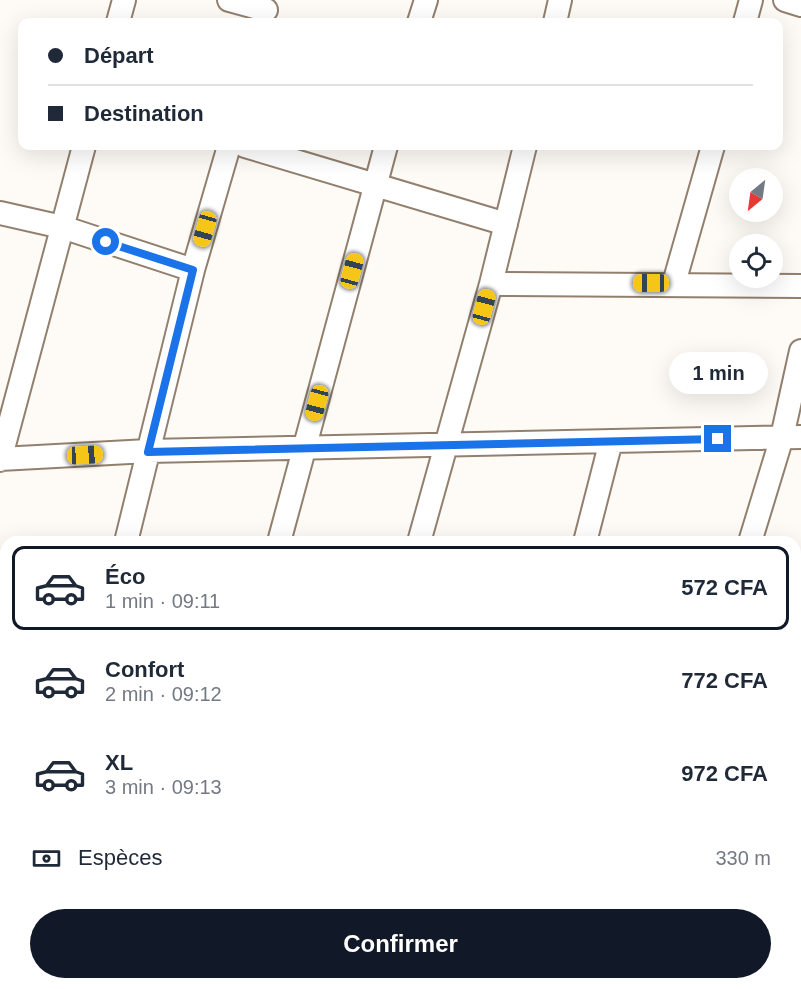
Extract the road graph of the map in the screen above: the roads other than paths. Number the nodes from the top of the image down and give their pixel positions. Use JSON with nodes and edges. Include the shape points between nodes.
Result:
{"nodes":[{"id":1,"x":124,"y":0,"type":"edge"},
{"id":2,"x":229,"y":0,"type":"edge"},
{"id":3,"x":426,"y":0,"type":"edge"},
{"id":4,"x":560,"y":0,"type":"edge"},
{"id":5,"x":751,"y":0,"type":"edge"},
{"id":6,"x":785,"y":0,"type":"edge"},
{"id":7,"x":801,"y":5,"type":"edge"},
{"id":8,"x":266,"y":11,"type":"edge"},
{"id":9,"x":119,"y":18,"type":"edge"},
{"id":10,"x":421,"y":18,"type":"edge"},
{"id":11,"x":556,"y":18,"type":"edge"},
{"id":12,"x":746,"y":18,"type":"edge"},
{"id":13,"x":83,"y":150,"type":"edge"},
{"id":14,"x":228,"y":150,"type":"edge"},
{"id":15,"x":259,"y":150,"type":"edge"},
{"id":16,"x":385,"y":150,"type":"edge"},
{"id":17,"x":524,"y":150,"type":"edge"},
{"id":18,"x":712,"y":150,"type":"edge"},
{"id":19,"x":375,"y":183,"type":"junction"},
{"id":20,"x":0,"y":213,"type":"edge"},
{"id":21,"x":506,"y":224,"type":"junction"},
{"id":22,"x":62,"y":227,"type":"junction"},
{"id":23,"x":193,"y":270,"type":"junction"},
{"id":24,"x":674,"y":283,"type":"junction"},
{"id":25,"x":491,"y":284,"type":"junction"},
{"id":26,"x":801,"y":286,"type":"edge"},
{"id":27,"x":801,"y":351,"type":"edge"},
{"id":28,"x":792,"y":437,"type":"edge"},
{"id":29,"x":611,"y":441,"type":"junction"},
{"id":30,"x":447,"y":445,"type":"junction"},
{"id":31,"x":305,"y":447,"type":"junction"},
{"id":32,"x":148,"y":452,"type":"junction"},
{"id":33,"x":0,"y":459,"type":"edge"},
{"id":34,"x":127,"y":536,"type":"edge"},
{"id":35,"x":281,"y":536,"type":"edge"},
{"id":36,"x":421,"y":536,"type":"edge"},
{"id":37,"x":587,"y":536,"type":"edge"},
{"id":38,"x":752,"y":536,"type":"edge"}],
"edges":[{"from":1,"to":9,"type":"street"},
{"from":2,"to":8,"type":"street"},
{"from":3,"to":10,"type":"street"},
{"from":4,"to":11,"type":"street"},
{"from":5,"to":12,"type":"street"},
{"from":6,"to":7,"type":"street"},
{"from":13,"to":22,"type":"street"},
{"from":14,"to":23,"type":"street"},
{"from":15,"to":19,"type":"street"},
{"from":16,"to":19,"type":"street"},
{"from":17,"to":21,"type":"street"},
{"from":18,"to":24,"type":"street"},
{"from":19,"to":21,"type":"street"},
{"from":19,"to":31,"type":"street"},
{"from":20,"to":22,"type":"street"},
{"from":21,"to":25,"type":"street"},
{"from":22,"to":23,"type":"street"},
{"from":22,"to":33,"type":"street"},
{"from":23,"to":32,"type":"street"},
{"from":24,"to":25,"type":"street"},
{"from":24,"to":26,"type":"street"},
{"from":25,"to":30,"type":"street"},
{"from":27,"to":28,"type":"street"},
{"from":28,"to":29,"type":"street"},
{"from":28,"to":38,"type":"street"},
{"from":29,"to":30,"type":"street"},
{"from":29,"to":37,"type":"street"},
{"from":30,"to":31,"type":"street"},
{"from":30,"to":36,"type":"street"},
{"from":31,"to":32,"type":"street"},
{"from":31,"to":35,"type":"street"},
{"from":32,"to":33,"type":"street"},
{"from":32,"to":34,"type":"street"}]}
